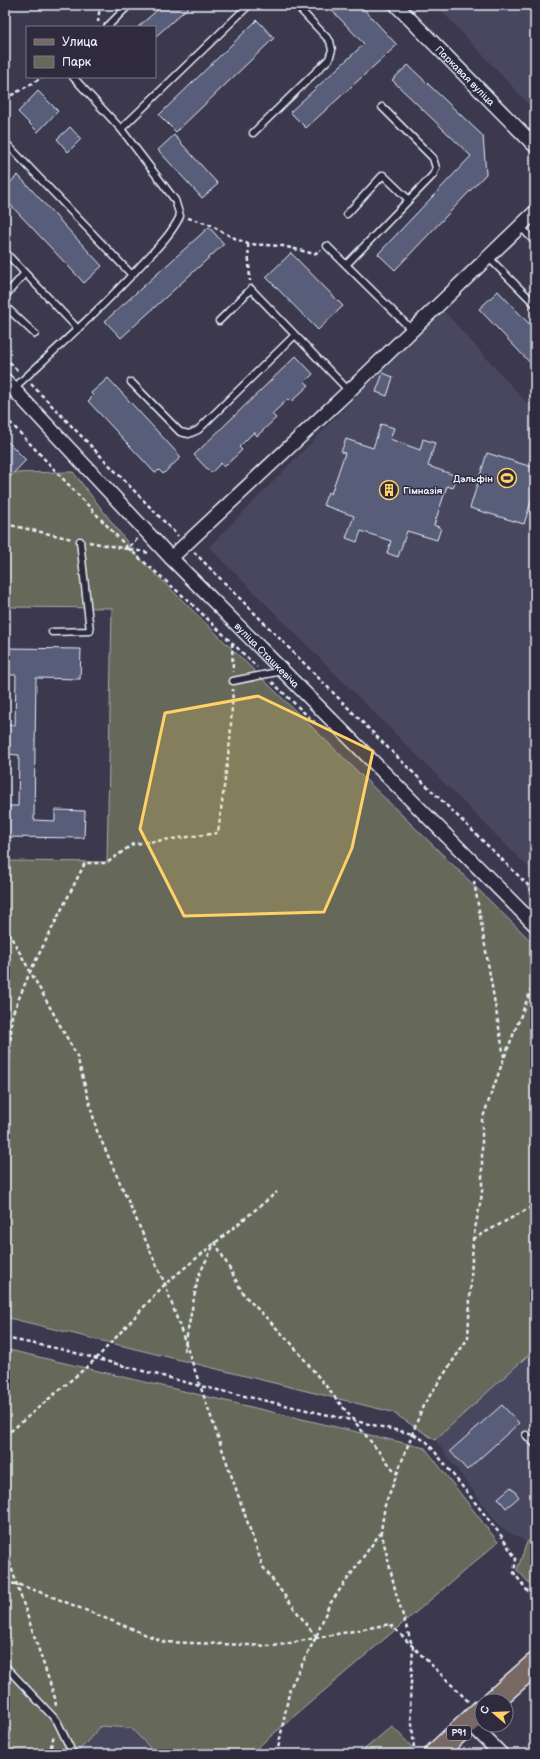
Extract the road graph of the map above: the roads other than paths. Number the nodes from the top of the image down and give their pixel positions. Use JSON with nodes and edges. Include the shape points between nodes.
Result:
{"nodes":[{"id":1,"x":129,"y":5,"type":"edge"},
{"id":2,"x":249,"y":5,"type":"edge"},
{"id":3,"x":296,"y":5,"type":"edge"},
{"id":4,"x":396,"y":5,"type":"edge"},
{"id":5,"x":108,"y":26,"type":"edge"},
{"id":6,"x":74,"y":78,"type":"edge"},
{"id":7,"x":382,"y":108,"type":"dead end"},
{"id":8,"x":121,"y":129,"type":"junction"},
{"id":9,"x":253,"y":133,"type":"dead end"},
{"id":10,"x":5,"y":142,"type":"edge"},
{"id":11,"x":535,"y":146,"type":"edge"},
{"id":12,"x":409,"y":200,"type":"junction"},
{"id":13,"x":535,"y":212,"type":"edge"},
{"id":14,"x":347,"y":214,"type":"dead end"},
{"id":15,"x":520,"y":226,"type":"junction"},
{"id":16,"x":535,"y":242,"type":"edge"},
{"id":17,"x":327,"y":246,"type":"road end"},
{"id":18,"x":5,"y":252,"type":"edge"},
{"id":19,"x":488,"y":257,"type":"junction"},
{"id":20,"x":346,"y":265,"type":"junction"},
{"id":21,"x":25,"y":273,"type":"junction"},
{"id":22,"x":132,"y":276,"type":"junction"},
{"id":23,"x":5,"y":296,"type":"edge"},
{"id":24,"x":535,"y":304,"type":"edge"},
{"id":25,"x":5,"y":306,"type":"edge"},
{"id":26,"x":219,"y":321,"type":"dead end"},
{"id":27,"x":78,"y":329,"type":"junction"},
{"id":28,"x":412,"y":330,"type":"junction"},
{"id":29,"x":34,"y":334,"type":"dead end"},
{"id":30,"x":295,"y":335,"type":"junction"},
{"id":31,"x":131,"y":382,"type":"dead end"},
{"id":32,"x":9,"y":385,"type":"edge"},
{"id":33,"x":349,"y":391,"type":"junction"},
{"id":34,"x":80,"y":541,"type":"road end"},
{"id":35,"x":171,"y":558,"type":"junction"},
{"id":36,"x":52,"y":632,"type":"dead end"},
{"id":37,"x":283,"y":671,"type":"junction"},
{"id":38,"x":233,"y":681,"type":"road end"},
{"id":39,"x":535,"y":925,"type":"edge"},
{"id":40,"x":526,"y":1435,"type":"dead end"},
{"id":41,"x":535,"y":1444,"type":"edge"},
{"id":42,"x":535,"y":1664,"type":"edge"},
{"id":43,"x":5,"y":1666,"type":"edge"},
{"id":44,"x":502,"y":1693,"type":"edge"},
{"id":45,"x":474,"y":1718,"type":"edge"},
{"id":46,"x":492,"y":1733,"type":"edge"},
{"id":47,"x":73,"y":1754,"type":"edge"},
{"id":48,"x":435,"y":1754,"type":"edge"},
{"id":49,"x":502,"y":1754,"type":"edge"}],
"edges":[{"from":1,"to":5,"type":"lane"},
{"from":2,"to":8,"type":"lane"},
{"from":3,"to":9,"type":"lane","via":[[330,41],[332,50],[329,58]]},
{"from":4,"to":11,"type":"street","name":"Паркавая вуліца"},
{"from":6,"to":8,"type":"lane"},
{"from":7,"to":12,"type":"lane","via":[[433,158],[436,168],[433,175]]},
{"from":8,"to":22,"type":"lane","via":[[175,200],[180,216],[173,230]]},
{"from":10,"to":22,"type":"lane"},
{"from":12,"to":14,"type":"lane","via":[[383,175]]},
{"from":12,"to":20,"type":"lane"},
{"from":13,"to":15,"type":"street"},
{"from":15,"to":16,"type":"lane"},
{"from":15,"to":19,"type":"street"},
{"from":17,"to":20,"type":"lane"},
{"from":18,"to":21,"type":"lane"},
{"from":19,"to":24,"type":"lane"},
{"from":19,"to":28,"type":"street"},
{"from":20,"to":28,"type":"lane"},
{"from":21,"to":23,"type":"lane"},
{"from":21,"to":27,"type":"lane"},
{"from":22,"to":27,"type":"lane"},
{"from":25,"to":29,"type":"lane"},
{"from":26,"to":30,"type":"lane","via":[[251,290]]},
{"from":27,"to":32,"type":"lane","via":[[25,378]]},
{"from":28,"to":33,"type":"street"},
{"from":30,"to":31,"type":"lane","via":[[198,430],[189,434],[180,432]]},
{"from":30,"to":33,"type":"lane"},
{"from":32,"to":35,"type":"street","name":"вуліца Сташкевіча"},
{"from":33,"to":35,"type":"street"},
{"from":34,"to":36,"type":"lane","via":[[90,631]]},
{"from":35,"to":37,"type":"street","name":"вуліца Сташкевіча"},
{"from":37,"to":38,"type":"lane"},
{"from":37,"to":39,"type":"street","name":"вуліца Сташкевіча"},
{"from":40,"to":41,"type":"lane"},
{"from":42,"to":44,"type":"main road","number":"Р91"},
{"from":43,"to":47,"type":"lane","via":[[57,1721]]},
{"from":45,"to":48,"type":"main road","number":"Р91"},
{"from":46,"to":49,"type":"street"}]}
